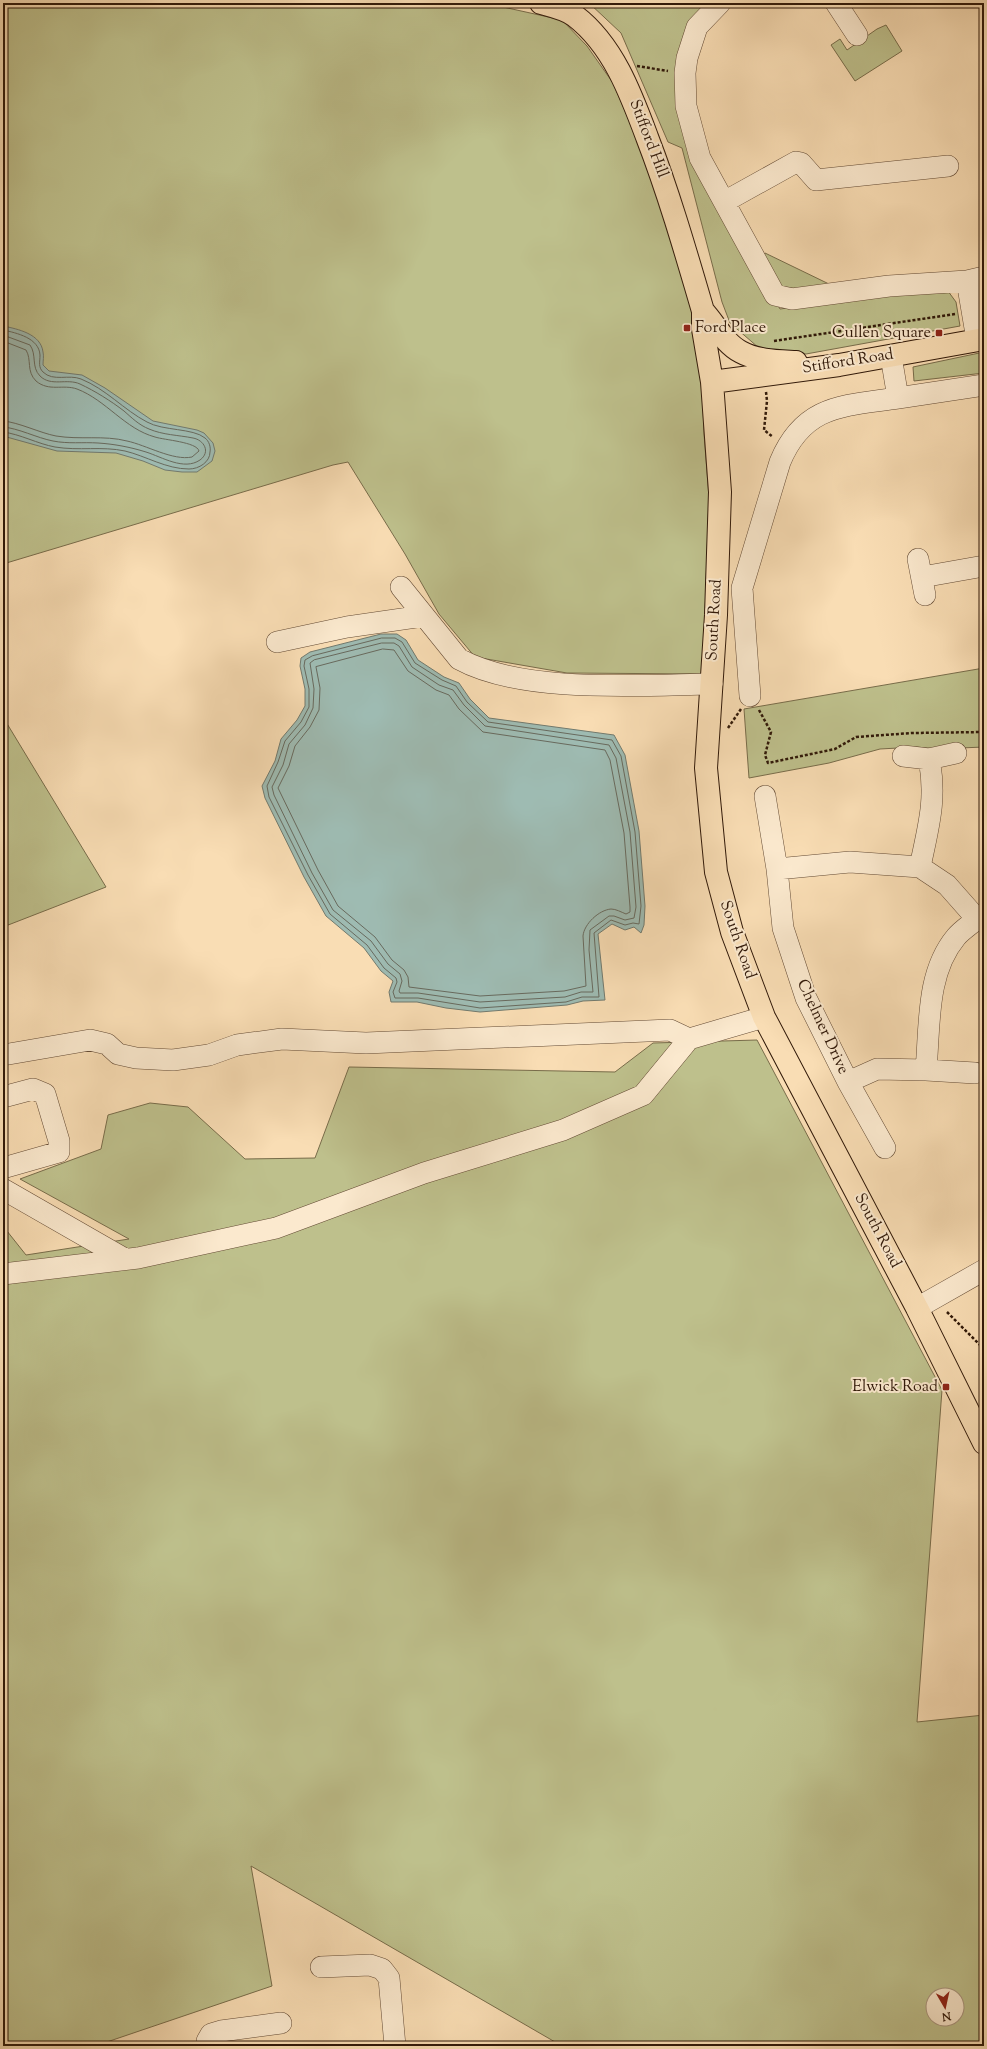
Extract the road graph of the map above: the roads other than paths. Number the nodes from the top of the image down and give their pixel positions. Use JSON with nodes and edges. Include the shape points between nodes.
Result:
{"nodes":[{"id":1,"x":541,"y":3,"type":"edge"},
{"id":2,"x":720,"y":3,"type":"edge"},
{"id":3,"x":836,"y":3,"type":"edge"},
{"id":4,"x":857,"y":35,"type":"dead end"},
{"id":5,"x":948,"y":166,"type":"dead end"},
{"id":6,"x":724,"y":202,"type":"junction"},
{"id":7,"x":976,"y":279,"type":"edge"},
{"id":8,"x":703,"y":311,"type":"junction"},
{"id":9,"x":981,"y":339,"type":"edge"},
{"id":10,"x":891,"y":356,"type":"junction"},
{"id":11,"x":839,"y":365,"type":"junction"},
{"id":12,"x":712,"y":382,"type":"junction"},
{"id":13,"x":984,"y":385,"type":"edge"},
{"id":14,"x":898,"y":398,"type":"junction"},
{"id":15,"x":984,"y":566,"type":"edge"},
{"id":16,"x":922,"y":577,"type":"dead end"},
{"id":17,"x":401,"y":587,"type":"dead end"},
{"id":18,"x":423,"y":616,"type":"junction"},
{"id":19,"x":277,"y":642,"type":"dead end"},
{"id":20,"x":712,"y":684,"type":"junction"},
{"id":21,"x":750,"y":696,"type":"road end"},
{"id":22,"x":956,"y":753,"type":"dead end"},
{"id":23,"x":903,"y":756,"type":"dead end"},
{"id":24,"x":929,"y":759,"type":"junction"},
{"id":25,"x":765,"y":796,"type":"dead end"},
{"id":26,"x":920,"y":867,"type":"junction"},
{"id":27,"x":776,"y":869,"type":"junction"},
{"id":28,"x":981,"y":918,"type":"edge"},
{"id":29,"x":764,"y":1017,"type":"junction"},
{"id":30,"x":689,"y":1040,"type":"junction"},
{"id":31,"x":3,"y":1055,"type":"edge"},
{"id":32,"x":926,"y":1070,"type":"junction"},
{"id":33,"x":974,"y":1073,"type":"dead end"},
{"id":34,"x":848,"y":1082,"type":"junction"},
{"id":35,"x":3,"y":1097,"type":"edge"},
{"id":36,"x":885,"y":1148,"type":"dead end"},
{"id":37,"x":3,"y":1168,"type":"edge"},
{"id":38,"x":3,"y":1189,"type":"edge"},
{"id":39,"x":125,"y":1259,"type":"junction"},
{"id":40,"x":3,"y":1274,"type":"edge"},
{"id":41,"x":982,"y":1276,"type":"edge"},
{"id":42,"x":917,"y":1308,"type":"junction"},
{"id":43,"x":984,"y":1443,"type":"edge"},
{"id":44,"x":321,"y":1967,"type":"dead end"},
{"id":45,"x":280,"y":2023,"type":"dead end"},
{"id":46,"x":207,"y":2046,"type":"edge"},
{"id":47,"x":395,"y":2046,"type":"edge"}],
"edges":[{"from":1,"to":8,"type":"main road","name":"Stifford Hill","via":[[574,15],[589,29],[604,46],[632,97],[664,181]]},
{"from":2,"to":6,"type":"street","via":[[697,27],[685,73],[686,106],[700,158]]},
{"from":3,"to":4,"type":"street"},
{"from":5,"to":6,"type":"street","via":[[816,180],[801,163],[796,162]]},
{"from":6,"to":7,"type":"street","via":[[776,295],[792,299],[889,286]]},
{"from":7,"to":9,"type":"street"},
{"from":8,"to":11,"type":"main road","name":"Stifford Hill","via":[[721,334],[741,352],[768,360]]},
{"from":8,"to":12,"type":"main road","name":"Stifford Hill","via":[[703,329]]},
{"from":9,"to":10,"type":"main road","name":"Stifford Road"},
{"from":10,"to":11,"type":"main road","name":"Stifford Road"},
{"from":10,"to":14,"type":"street"},
{"from":11,"to":12,"type":"main road","name":"Stifford Road"},
{"from":12,"to":20,"type":"main road","name":"South Road","via":[[720,492]]},
{"from":13,"to":14,"type":"street","name":"South Road"},
{"from":14,"to":21,"type":"street","name":"South Road","via":[[838,407],[819,414],[800,430],[786,447],[742,588]]},
{"from":15,"to":16,"type":"street"},
{"from":17,"to":18,"type":"street"},
{"from":18,"to":19,"type":"street","via":[[347,627]]},
{"from":18,"to":20,"type":"street","via":[[459,659],[472,666],[502,675],[552,682],[618,685]]},
{"from":20,"to":29,"type":"main road","name":"South Road","via":[[706,768],[716,872],[732,932]]},
{"from":22,"to":24,"type":"street"},
{"from":23,"to":24,"type":"street"},
{"from":24,"to":26,"type":"street","via":[[933,781],[932,811]]},
{"from":25,"to":27,"type":"street","name":"Chelmer Drive"},
{"from":26,"to":27,"type":"street","via":[[850,862]]},
{"from":26,"to":28,"type":"street","via":[[947,885]]},
{"from":27,"to":34,"type":"street","name":"Chelmer Drive","via":[[783,928],[806,998]]},
{"from":28,"to":32,"type":"street","via":[[956,936],[942,958],[934,980]]},
{"from":29,"to":30,"type":"street"},
{"from":29,"to":42,"type":"main road","name":"South Road"},
{"from":30,"to":31,"type":"street","via":[[670,1030],[366,1043],[282,1039],[237,1045],[209,1055],[173,1060],[136,1058],[118,1054],[107,1044],[90,1040]]},
{"from":30,"to":39,"type":"street","via":[[642,1095],[563,1130],[424,1173],[276,1228]]},
{"from":32,"to":33,"type":"street","name":"Chelmer Drive"},
{"from":32,"to":34,"type":"street","name":"Chelmer Drive","via":[[877,1069]]},
{"from":34,"to":36,"type":"street"},
{"from":35,"to":37,"type":"street","via":[[33,1089],[45,1094],[59,1142],[59,1152]]},
{"from":38,"to":39,"type":"street"},
{"from":39,"to":40,"type":"street"},
{"from":41,"to":42,"type":"street"},
{"from":42,"to":43,"type":"main road","name":"South Road"},
{"from":44,"to":47,"type":"street","via":[[370,1965],[382,1969],[389,1978]]},
{"from":45,"to":46,"type":"street","via":[[211,2034]]}]}
